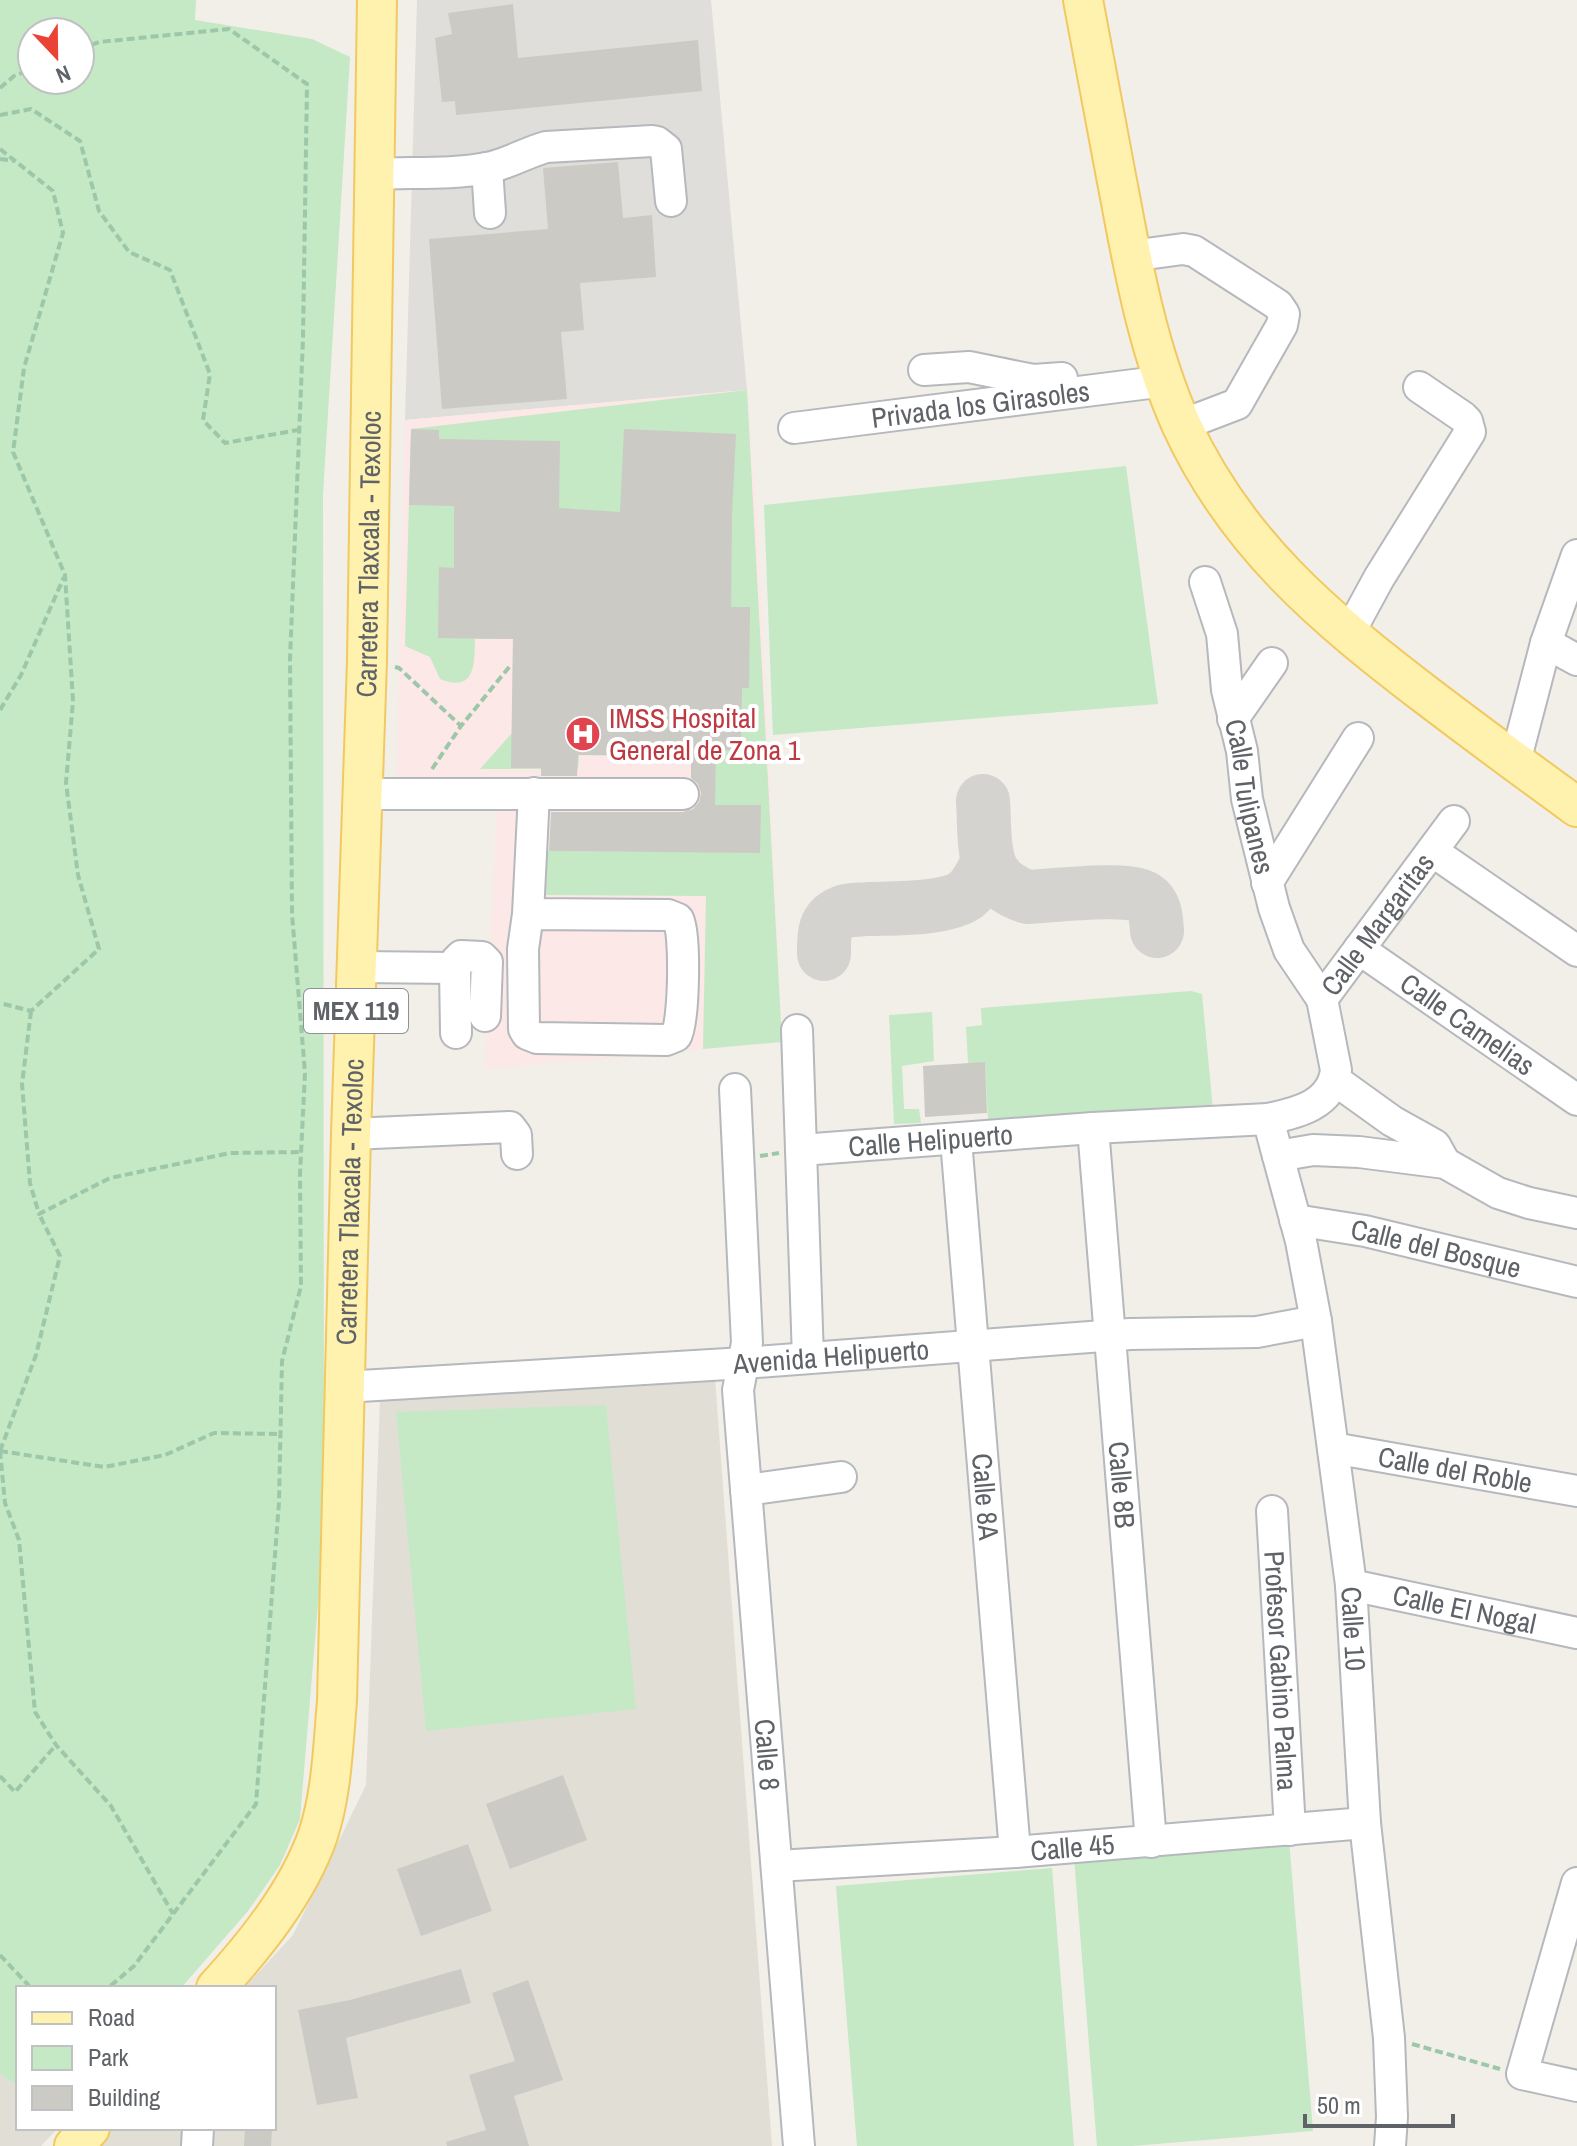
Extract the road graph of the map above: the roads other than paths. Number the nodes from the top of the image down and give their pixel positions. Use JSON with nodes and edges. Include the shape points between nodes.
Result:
{"nodes":[{"id":1,"x":377,"y":0,"type":"edge"},
{"id":2,"x":1083,"y":0,"type":"edge"},
{"id":3,"x":487,"y":168,"type":"junction"},
{"id":4,"x":374,"y":174,"type":"junction"},
{"id":5,"x":671,"y":201,"type":"dead end"},
{"id":6,"x":490,"y":213,"type":"dead end"},
{"id":7,"x":1131,"y":256,"type":"junction"},
{"id":8,"x":924,"y":370,"type":"dead end"},
{"id":9,"x":1162,"y":374,"type":"junction"},
{"id":10,"x":1419,"y":387,"type":"dead end"},
{"id":11,"x":1182,"y":425,"type":"junction"},
{"id":12,"x":794,"y":428,"type":"dead end"},
{"id":13,"x":1577,"y":555,"type":"edge"},
{"id":14,"x":1205,"y":582,"type":"dead end"},
{"id":15,"x":1348,"y":635,"type":"junction"},
{"id":16,"x":1546,"y":643,"type":"junction"},
{"id":17,"x":1577,"y":660,"type":"edge"},
{"id":18,"x":1272,"y":663,"type":"dead end"},
{"id":19,"x":1233,"y":719,"type":"junction"},
{"id":20,"x":1358,"y":738,"type":"dead end"},
{"id":21,"x":1515,"y":762,"type":"junction"},
{"id":22,"x":534,"y":793,"type":"junction"},
{"id":23,"x":361,"y":794,"type":"junction"},
{"id":24,"x":683,"y":794,"type":"dead end"},
{"id":25,"x":1577,"y":807,"type":"edge"},
{"id":26,"x":1454,"y":821,"type":"dead end"},
{"id":27,"x":1432,"y":851,"type":"junction"},
{"id":28,"x":1267,"y":883,"type":"junction"},
{"id":29,"x":528,"y":914,"type":"junction"},
{"id":30,"x":1359,"y":949,"type":"junction"},
{"id":31,"x":1577,"y":951,"type":"edge"},
{"id":32,"x":358,"y":967,"type":"junction"},
{"id":33,"x":455,"y":968,"type":"junction"},
{"id":34,"x":1322,"y":999,"type":"junction"},
{"id":35,"x":485,"y":1016,"type":"dead end"},
{"id":36,"x":797,"y":1030,"type":"dead end"},
{"id":37,"x":456,"y":1033,"type":"dead end"},
{"id":38,"x":1335,"y":1080,"type":"junction"},
{"id":39,"x":735,"y":1089,"type":"dead end"},
{"id":40,"x":1577,"y":1100,"type":"edge"},
{"id":41,"x":1383,"y":1115,"type":"junction"},
{"id":42,"x":1268,"y":1119,"type":"junction"},
{"id":43,"x":1093,"y":1128,"type":"junction"},
{"id":44,"x":351,"y":1134,"type":"junction"},
{"id":45,"x":956,"y":1140,"type":"junction"},
{"id":46,"x":801,"y":1150,"type":"junction"},
{"id":47,"x":1359,"y":1152,"type":"junction"},
{"id":48,"x":517,"y":1154,"type":"dead end"},
{"id":49,"x":1278,"y":1156,"type":"junction"},
{"id":50,"x":1445,"y":1163,"type":"junction"},
{"id":51,"x":1577,"y":1213,"type":"edge"},
{"id":52,"x":1295,"y":1220,"type":"junction"},
{"id":53,"x":1577,"y":1282,"type":"edge"},
{"id":54,"x":1316,"y":1321,"type":"junction"},
{"id":55,"x":1108,"y":1336,"type":"junction"},
{"id":56,"x":972,"y":1345,"type":"junction"},
{"id":57,"x":808,"y":1358,"type":"junction"},
{"id":58,"x":744,"y":1363,"type":"junction"},
{"id":59,"x":344,"y":1387,"type":"junction"},
{"id":60,"x":1333,"y":1448,"type":"junction"},
{"id":61,"x":841,"y":1477,"type":"dead end"},
{"id":62,"x":746,"y":1490,"type":"junction"},
{"id":63,"x":1577,"y":1491,"type":"edge"},
{"id":64,"x":1272,"y":1511,"type":"dead end"},
{"id":65,"x":1351,"y":1585,"type":"junction"},
{"id":66,"x":1577,"y":1633,"type":"edge"},
{"id":67,"x":1365,"y":1823,"type":"junction"},
{"id":68,"x":1290,"y":1830,"type":"junction"},
{"id":69,"x":1151,"y":1842,"type":"junction"},
{"id":70,"x":1015,"y":1852,"type":"junction"},
{"id":71,"x":777,"y":1866,"type":"junction"},
{"id":72,"x":1577,"y":1883,"type":"edge"},
{"id":73,"x":218,"y":1986,"type":"edge"},
{"id":74,"x":1577,"y":2086,"type":"edge"},
{"id":75,"x":88,"y":2130,"type":"edge"},
{"id":76,"x":74,"y":2146,"type":"edge"},
{"id":77,"x":799,"y":2146,"type":"edge"},
{"id":78,"x":1390,"y":2146,"type":"edge"}],
"edges":[{"from":1,"to":4,"type":"main road","name":"Carretera Tlaxcala - Texoloc","number":"MEX 119"},
{"from":2,"to":7,"type":"main road"},
{"from":3,"to":4,"type":"street"},
{"from":3,"to":5,"type":"street","via":[[546,147],[657,142],[666,149]]},
{"from":3,"to":6,"type":"street"},
{"from":4,"to":23,"type":"main road","name":"Carretera Tlaxcala - Texoloc","number":"MEX 119"},
{"from":7,"to":9,"type":"main road"},
{"from":7,"to":11,"type":"street","via":[[1194,251],[1284,314],[1237,404]]},
{"from":8,"to":9,"type":"street","via":[[969,367],[1043,380]]},
{"from":9,"to":11,"type":"main road"},
{"from":9,"to":12,"type":"street","name":"Privada los Girasoles"},
{"from":10,"to":15,"type":"street","via":[[1463,417],[1470,432]]},
{"from":11,"to":15,"type":"main road","via":[[1245,530]]},
{"from":13,"to":16,"type":"street"},
{"from":14,"to":19,"type":"street","name":"Calle Tulipanes","via":[[1222,634]]},
{"from":15,"to":21,"type":"main road"},
{"from":16,"to":17,"type":"street"},
{"from":16,"to":21,"type":"street"},
{"from":18,"to":19,"type":"street"},
{"from":19,"to":28,"type":"street","name":"Calle Tulipanes"},
{"from":20,"to":28,"type":"street"},
{"from":21,"to":25,"type":"main road"},
{"from":22,"to":23,"type":"street"},
{"from":22,"to":24,"type":"street"},
{"from":22,"to":29,"type":"street"},
{"from":23,"to":32,"type":"main road","name":"Carretera Tlaxcala - Texoloc","number":"MEX 119"},
{"from":26,"to":27,"type":"street","name":"Calle Margaritas"},
{"from":27,"to":30,"type":"street","name":"Calle Margaritas"},
{"from":27,"to":31,"type":"street"},
{"from":28,"to":34,"type":"street","name":"Calle Tulipanes","via":[[1289,950]]},
{"from":29,"to":29,"type":"street","via":[[522,1023],[527,1034],[666,1040],[676,1036],[681,1025],[683,956],[678,919]]},
{"from":30,"to":34,"type":"street","name":"Calle Margaritas"},
{"from":30,"to":40,"type":"street","name":"Calle Camelias"},
{"from":32,"to":33,"type":"street"},
{"from":32,"to":44,"type":"main road","name":"Carretera Tlaxcala - Texoloc","number":"MEX 119"},
{"from":33,"to":35,"type":"street","via":[[458,958],[465,956],[487,962]]},
{"from":33,"to":37,"type":"street"},
{"from":34,"to":38,"type":"street","name":"Calle Margaritas"},
{"from":36,"to":46,"type":"street"},
{"from":38,"to":41,"type":"street"},
{"from":38,"to":42,"type":"street","name":"Calle Helipuerto","via":[[1313,1106]]},
{"from":39,"to":58,"type":"street","name":"Calle 8"},
{"from":41,"to":47,"type":"street"},
{"from":41,"to":50,"type":"street","via":[[1435,1145]]},
{"from":42,"to":43,"type":"street","name":"Calle Helipuerto"},
{"from":42,"to":49,"type":"street","name":"Calle 10"},
{"from":43,"to":45,"type":"street","name":"Calle Helipuerto"},
{"from":43,"to":55,"type":"street","name":"Calle 8B"},
{"from":44,"to":48,"type":"street","via":[[510,1127]]},
{"from":44,"to":59,"type":"main road","name":"Carretera Tlaxcala - Texoloc","number":"MEX 119"},
{"from":45,"to":46,"type":"street","name":"Calle Helipuerto"},
{"from":45,"to":56,"type":"street","name":"Calle 8A"},
{"from":46,"to":57,"type":"street"},
{"from":47,"to":49,"type":"street","via":[[1313,1150]]},
{"from":47,"to":50,"type":"street"},
{"from":49,"to":52,"type":"street","name":"Calle 10"},
{"from":50,"to":51,"type":"street","via":[[1498,1193]]},
{"from":52,"to":53,"type":"street","name":"Calle del Bosque","via":[[1365,1231]]},
{"from":52,"to":54,"type":"street","name":"Calle 10"},
{"from":54,"to":55,"type":"street","name":"Avenida Helipuerto","via":[[1257,1332]]},
{"from":54,"to":60,"type":"street","name":"Calle 10"},
{"from":55,"to":56,"type":"street","name":"Avenida Helipuerto"},
{"from":55,"to":69,"type":"street","name":"Calle 8B"},
{"from":56,"to":57,"type":"street","name":"Avenida Helipuerto"},
{"from":56,"to":70,"type":"street","name":"Calle 8A"},
{"from":57,"to":58,"type":"street","name":"Avenida Helipuerto"},
{"from":58,"to":59,"type":"street","name":"Avenida Helipuerto"},
{"from":58,"to":62,"type":"street","name":"Calle 8","via":[[738,1390]]},
{"from":59,"to":73,"type":"main road","name":"Carretera Tlaxcala - Texoloc","number":"MEX 119","via":[[337,1701],[330,1784],[318,1834],[299,1875]]},
{"from":60,"to":63,"type":"street","name":"Calle del Roble"},
{"from":60,"to":65,"type":"street","name":"Calle 10"},
{"from":61,"to":62,"type":"street"},
{"from":62,"to":71,"type":"street","name":"Calle 8"},
{"from":64,"to":68,"type":"street","name":"Profesor Gabino Palma"},
{"from":65,"to":66,"type":"street","name":"Calle El Nogal"},
{"from":65,"to":67,"type":"street","name":"Calle 10"},
{"from":67,"to":68,"type":"street","name":"Calle 45"},
{"from":67,"to":78,"type":"street","name":"Calle 10","via":[[1389,2038]]},
{"from":68,"to":69,"type":"street","name":"Calle 45"},
{"from":69,"to":70,"type":"street","name":"Calle 45"},
{"from":70,"to":71,"type":"street","name":"Calle 45"},
{"from":71,"to":77,"type":"street","name":"Calle 8"},
{"from":72,"to":74,"type":"street","via":[[1522,2074]]},
{"from":75,"to":76,"type":"main road"}]}
